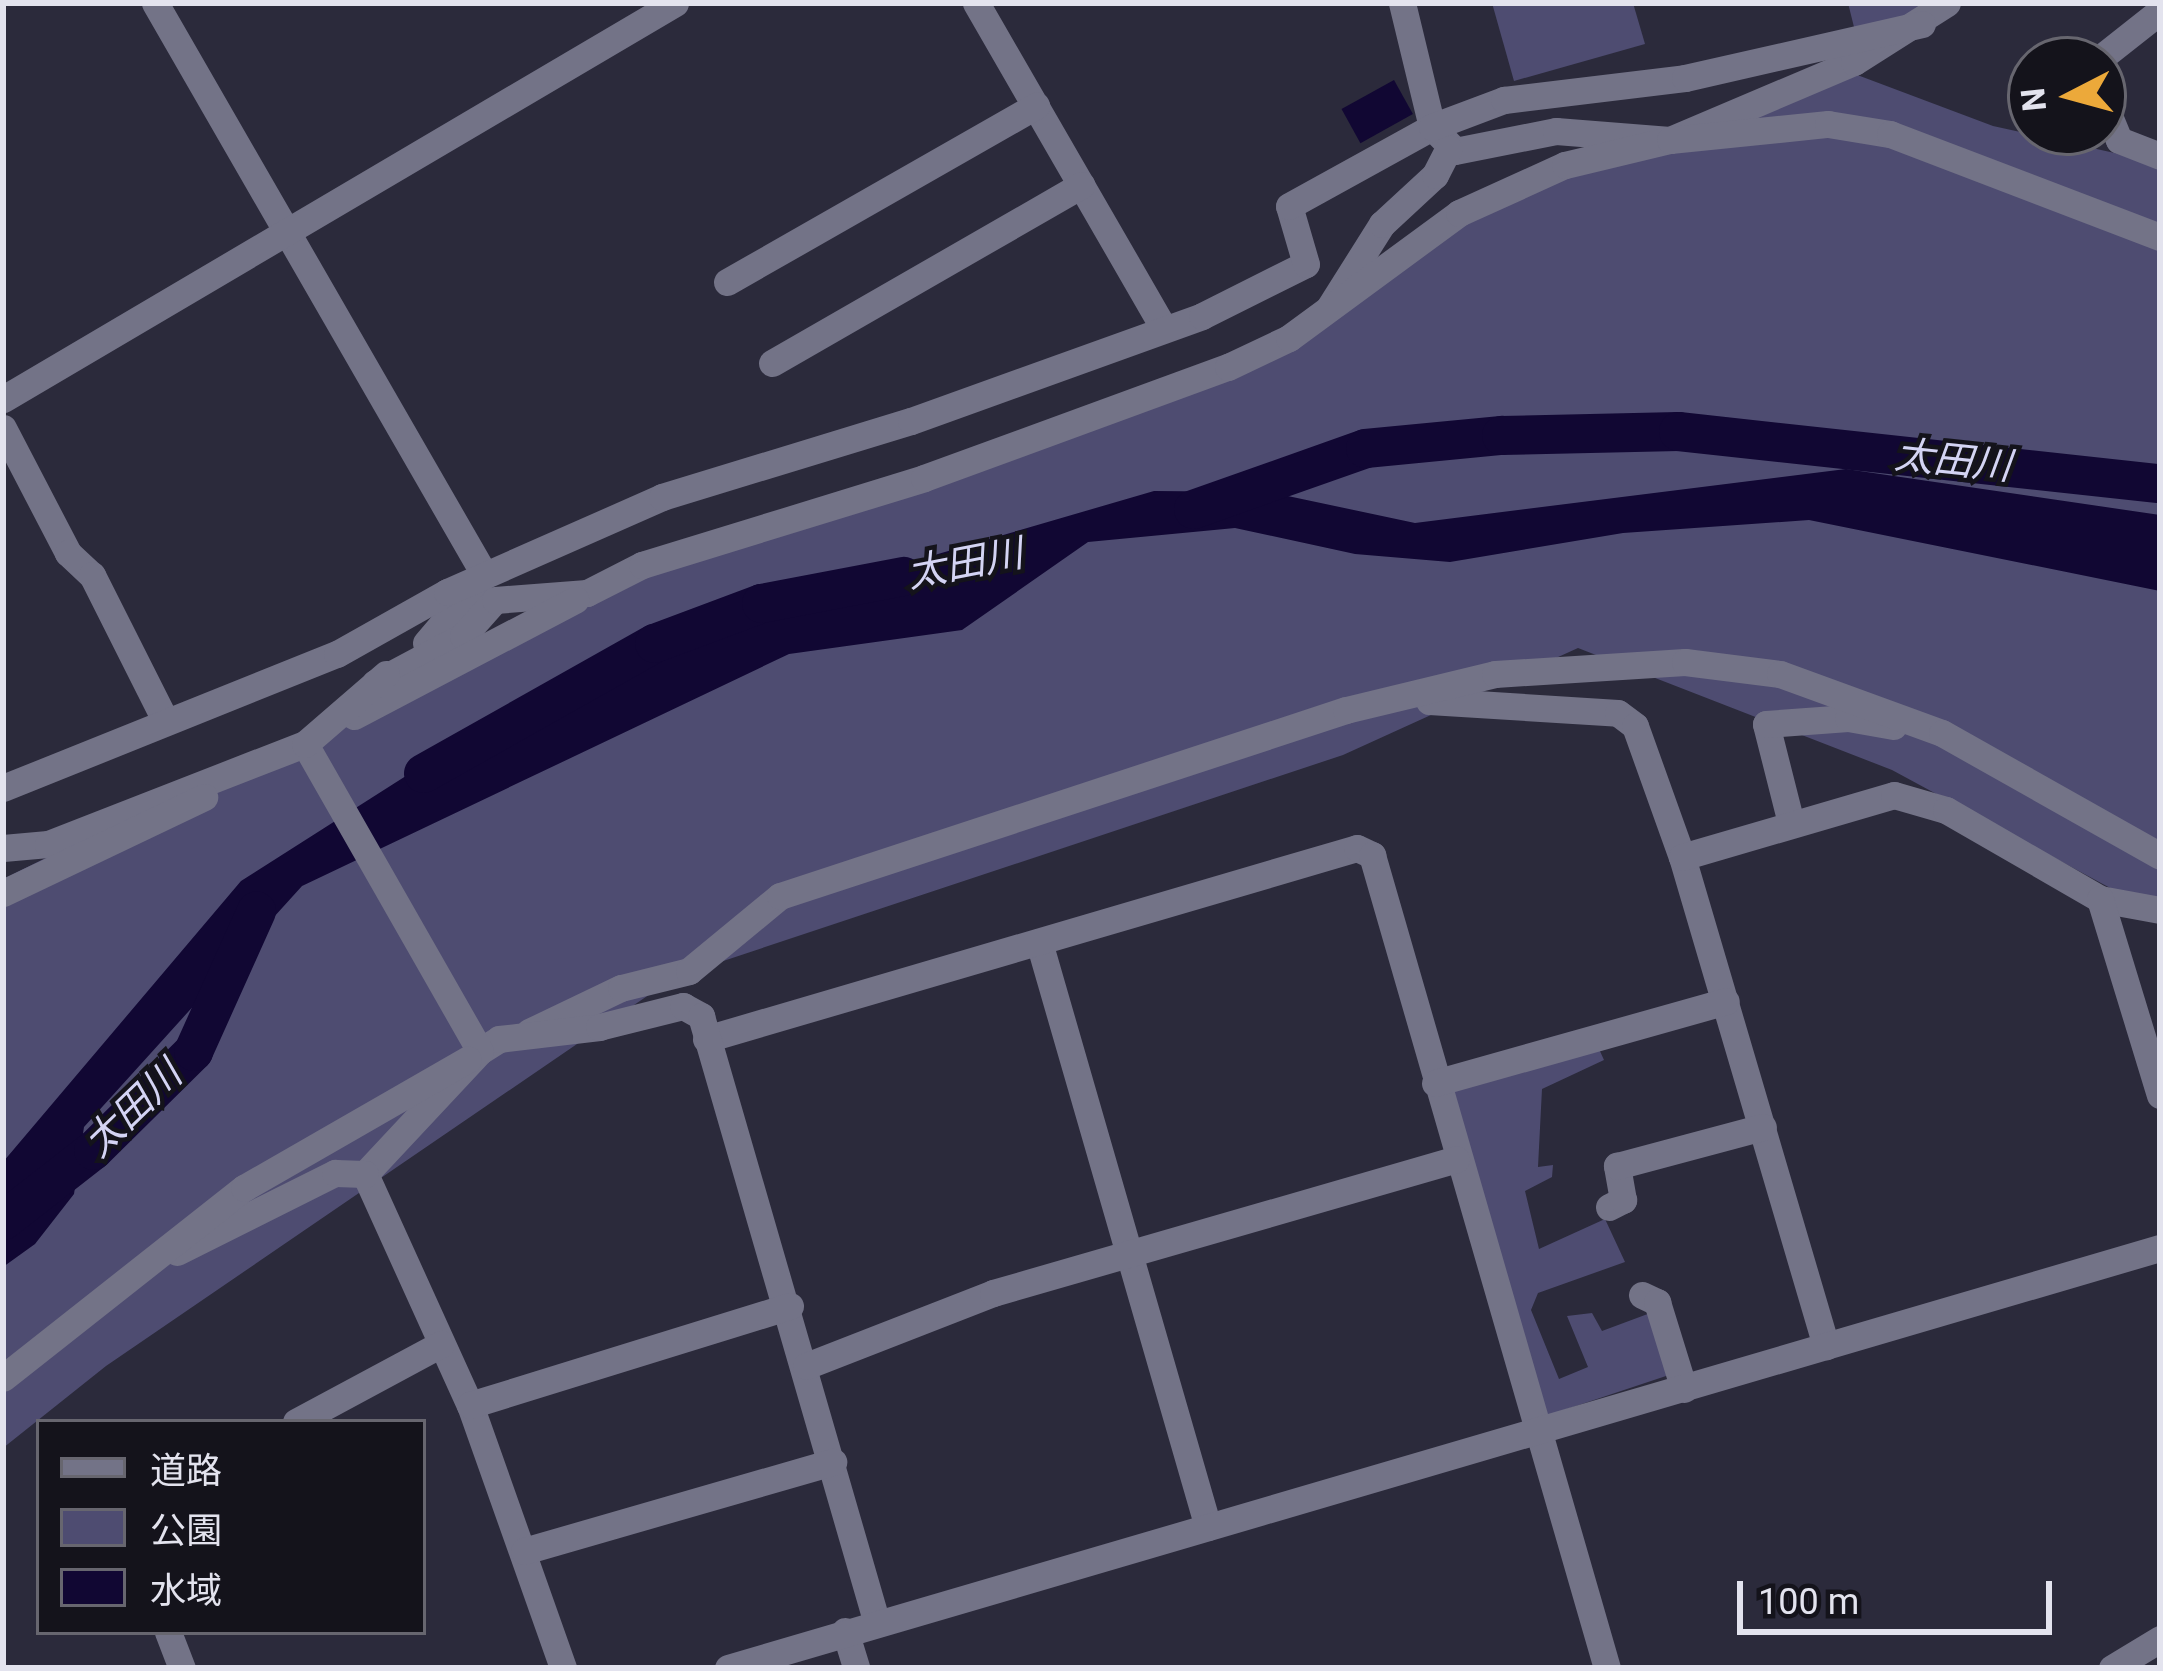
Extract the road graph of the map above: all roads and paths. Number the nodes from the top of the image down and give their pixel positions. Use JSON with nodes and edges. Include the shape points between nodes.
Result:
{"nodes":[{"id":1,"x":155,"y":3,"type":"edge"},
{"id":2,"x":675,"y":3,"type":"edge"},
{"id":3,"x":976,"y":3,"type":"edge"},
{"id":4,"x":1402,"y":3,"type":"edge"},
{"id":5,"x":1947,"y":3,"type":"edge"},
{"id":6,"x":2160,"y":10,"type":"edge"},
{"id":7,"x":1922,"y":24,"type":"junction"},
{"id":8,"x":2127,"y":37,"type":"edge"},
{"id":9,"x":1036,"y":106,"type":"junction"},
{"id":10,"x":1441,"y":137,"type":"junction"},
{"id":11,"x":1670,"y":140,"type":"junction"},
{"id":12,"x":2127,"y":143,"type":"edge"},
{"id":13,"x":2160,"y":156,"type":"edge"},
{"id":14,"x":1081,"y":185,"type":"junction"},
{"id":15,"x":288,"y":232,"type":"junction"},
{"id":16,"x":2160,"y":237,"type":"edge"},
{"id":17,"x":727,"y":282,"type":"dead end"},
{"id":18,"x":1327,"y":312,"type":"junction"},
{"id":19,"x":1164,"y":329,"type":"junction"},
{"id":20,"x":772,"y":363,"type":"dead end"},
{"id":21,"x":3,"y":399,"type":"edge"},
{"id":22,"x":3,"y":428,"type":"edge"},
{"id":23,"x":484,"y":574,"type":"junction"},
{"id":24,"x":587,"y":593,"type":"junction"},
{"id":25,"x":375,"y":683,"type":"junction"},
{"id":26,"x":1406,"y":697,"type":"junction"},
{"id":27,"x":164,"y":718,"type":"junction"},
{"id":28,"x":1933,"y":729,"type":"junction"},
{"id":29,"x":307,"y":745,"type":"junction"},
{"id":30,"x":3,"y":788,"type":"edge"},
{"id":31,"x":1791,"y":823,"type":"junction"},
{"id":32,"x":3,"y":848,"type":"edge"},
{"id":33,"x":2160,"y":856,"type":"edge"},
{"id":34,"x":1682,"y":857,"type":"junction"},
{"id":35,"x":3,"y":893,"type":"edge"},
{"id":36,"x":2100,"y":899,"type":"junction"},
{"id":37,"x":2160,"y":910,"type":"edge"},
{"id":38,"x":1040,"y":941,"type":"junction"},
{"id":39,"x":1726,"y":1001,"type":"junction"},
{"id":40,"x":529,"y":1032,"type":"junction"},
{"id":41,"x":706,"y":1040,"type":"junction"},
{"id":42,"x":474,"y":1050,"type":"junction"},
{"id":43,"x":1435,"y":1083,"type":"junction"},
{"id":44,"x":2160,"y":1095,"type":"edge"},
{"id":45,"x":1763,"y":1127,"type":"junction"},
{"id":46,"x":1456,"y":1160,"type":"junction"},
{"id":47,"x":365,"y":1174,"type":"junction"},
{"id":48,"x":1609,"y":1207,"type":"dead end"},
{"id":49,"x":2160,"y":1248,"type":"edge"},
{"id":50,"x":1128,"y":1250,"type":"junction"},
{"id":51,"x":144,"y":1263,"type":"junction"},
{"id":52,"x":1642,"y":1295,"type":"dead end"},
{"id":53,"x":790,"y":1306,"type":"junction"},
{"id":54,"x":441,"y":1344,"type":"junction"},
{"id":55,"x":1826,"y":1346,"type":"junction"},
{"id":56,"x":806,"y":1366,"type":"junction"},
{"id":57,"x":3,"y":1378,"type":"edge"},
{"id":58,"x":1684,"y":1389,"type":"junction"},
{"id":59,"x":470,"y":1405,"type":"junction"},
{"id":60,"x":302,"y":1419,"type":"edge"},
{"id":61,"x":1538,"y":1432,"type":"junction"},
{"id":62,"x":833,"y":1462,"type":"junction"},
{"id":63,"x":1208,"y":1527,"type":"junction"},
{"id":64,"x":524,"y":1551,"type":"junction"},
{"id":65,"x":876,"y":1620,"type":"junction"},
{"id":66,"x":845,"y":1631,"type":"junction"},
{"id":67,"x":169,"y":1635,"type":"edge"},
{"id":68,"x":2160,"y":1639,"type":"edge"},
{"id":69,"x":182,"y":1668,"type":"edge"},
{"id":70,"x":563,"y":1668,"type":"edge"},
{"id":71,"x":728,"y":1668,"type":"edge"},
{"id":72,"x":856,"y":1668,"type":"edge"},
{"id":73,"x":1607,"y":1668,"type":"edge"},
{"id":74,"x":2111,"y":1668,"type":"edge"}],
"edges":[{"from":1,"to":15,"type":"street"},
{"from":2,"to":15,"type":"street"},
{"from":3,"to":9,"type":"street"},
{"from":4,"to":10,"type":"street"},
{"from":5,"to":7,"type":"street"},
{"from":6,"to":8,"type":"street"},
{"from":7,"to":10,"type":"street","via":[[1685,78],[1504,100]]},
{"from":7,"to":11,"type":"street","via":[[1800,87]]},
{"from":9,"to":14,"type":"street"},
{"from":9,"to":17,"type":"street"},
{"from":10,"to":11,"type":"street","via":[[1556,131]]},
{"from":10,"to":18,"type":"street","via":[[1435,175],[1358,256]]},
{"from":10,"to":19,"type":"street","via":[[1289,206],[1306,264]]},
{"from":11,"to":16,"type":"street","via":[[1828,124],[1890,134]]},
{"from":11,"to":18,"type":"street","via":[[1500,190]]},
{"from":12,"to":13,"type":"street"},
{"from":14,"to":19,"type":"street"},
{"from":14,"to":20,"type":"street"},
{"from":15,"to":21,"type":"street"},
{"from":15,"to":23,"type":"street"},
{"from":18,"to":24,"type":"street","via":[[1288,338],[1165,392],[642,565]]},
{"from":19,"to":23,"type":"street","via":[[911,421],[662,497]]},
{"from":22,"to":27,"type":"street","via":[[68,553],[92,575]]},
{"from":23,"to":25,"type":"street","via":[[445,628]]},
{"from":23,"to":27,"type":"street","via":[[337,654]]},
{"from":24,"to":25,"type":"street","via":[[495,600],[463,636]]},
{"from":24,"to":29,"type":"street"},
{"from":25,"to":29,"type":"street"},
{"from":26,"to":28,"type":"street","via":[[1495,674],[1685,662],[1780,674]]},
{"from":26,"to":34,"type":"street","via":[[1618,713],[1634,726]]},
{"from":26,"to":40,"type":"street","via":[[780,896],[689,971],[608,993]]},
{"from":27,"to":30,"type":"street"},
{"from":28,"to":31,"type":"street","via":[[1928,736],[1848,718],[1766,724]]},
{"from":28,"to":33,"type":"street"},
{"from":29,"to":32,"type":"street","via":[[48,844]]},
{"from":29,"to":35,"type":"street"},
{"from":29,"to":42,"type":"street"},
{"from":31,"to":34,"type":"street"},
{"from":31,"to":36,"type":"street","via":[[1894,795],[1928,801]]},
{"from":34,"to":39,"type":"street"},
{"from":36,"to":37,"type":"street"},
{"from":36,"to":44,"type":"street"},
{"from":38,"to":41,"type":"street"},
{"from":38,"to":43,"type":"street","via":[[1357,848],[1372,854]]},
{"from":38,"to":50,"type":"street"},
{"from":39,"to":43,"type":"street"},
{"from":39,"to":45,"type":"street"},
{"from":40,"to":41,"type":"street","via":[[599,1028],[683,1006],[701,1016]]},
{"from":40,"to":42,"type":"street"},
{"from":41,"to":53,"type":"street"},
{"from":42,"to":47,"type":"street"},
{"from":42,"to":51,"type":"street","via":[[349,1122]]},
{"from":43,"to":46,"type":"street"},
{"from":45,"to":48,"type":"street","via":[[1617,1166],[1623,1200]]},
{"from":45,"to":55,"type":"street"},
{"from":46,"to":50,"type":"street"},
{"from":46,"to":61,"type":"street"},
{"from":47,"to":51,"type":"street","via":[[335,1174]]},
{"from":47,"to":54,"type":"street"},
{"from":49,"to":55,"type":"street"},
{"from":50,"to":56,"type":"street"},
{"from":50,"to":63,"type":"street"},
{"from":51,"to":57,"type":"street"},
{"from":52,"to":58,"type":"street","via":[[1657,1302]]},
{"from":53,"to":56,"type":"street"},
{"from":53,"to":59,"type":"street"},
{"from":54,"to":59,"type":"street"},
{"from":54,"to":60,"type":"street"},
{"from":55,"to":58,"type":"street"},
{"from":56,"to":62,"type":"street"},
{"from":58,"to":61,"type":"street"},
{"from":59,"to":64,"type":"street"},
{"from":61,"to":63,"type":"street"},
{"from":61,"to":73,"type":"street"},
{"from":62,"to":64,"type":"street"},
{"from":62,"to":65,"type":"street"},
{"from":63,"to":65,"type":"street"},
{"from":64,"to":70,"type":"street"},
{"from":65,"to":66,"type":"street"},
{"from":66,"to":71,"type":"street"},
{"from":66,"to":72,"type":"street"},
{"from":67,"to":69,"type":"street"},
{"from":68,"to":74,"type":"street"}]}
